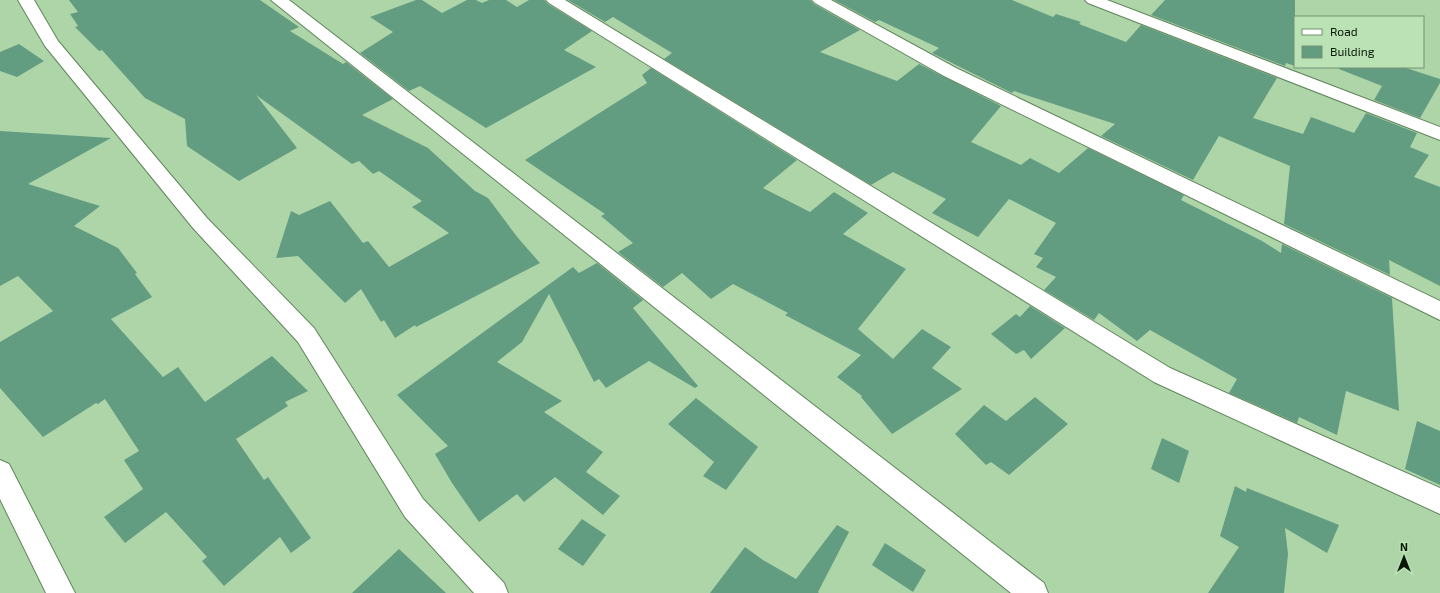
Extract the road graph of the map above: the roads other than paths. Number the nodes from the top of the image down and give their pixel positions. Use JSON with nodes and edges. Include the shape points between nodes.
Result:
{"nodes":[{"id":1,"x":26,"y":0,"type":"edge"},
{"id":2,"x":279,"y":0,"type":"edge"},
{"id":3,"x":554,"y":0,"type":"edge"},
{"id":4,"x":820,"y":0,"type":"edge"},
{"id":5,"x":1093,"y":0,"type":"edge"},
{"id":6,"x":1440,"y":134,"type":"edge"},
{"id":7,"x":1440,"y":311,"type":"edge"},
{"id":8,"x":0,"y":472,"type":"edge"},
{"id":9,"x":1440,"y":501,"type":"edge"},
{"id":10,"x":61,"y":593,"type":"edge"},
{"id":11,"x":494,"y":593,"type":"edge"},
{"id":12,"x":1034,"y":593,"type":"edge"}],
"edges":[{"from":1,"to":11,"type":"street","via":[[50,43],[200,223],[306,335],[414,508]]},
{"from":2,"to":12,"type":"street"},
{"from":3,"to":9,"type":"street","via":[[1162,375]]},
{"from":4,"to":7,"type":"street","via":[[950,72]]},
{"from":5,"to":6,"type":"street"},
{"from":8,"to":10,"type":"street"}]}
